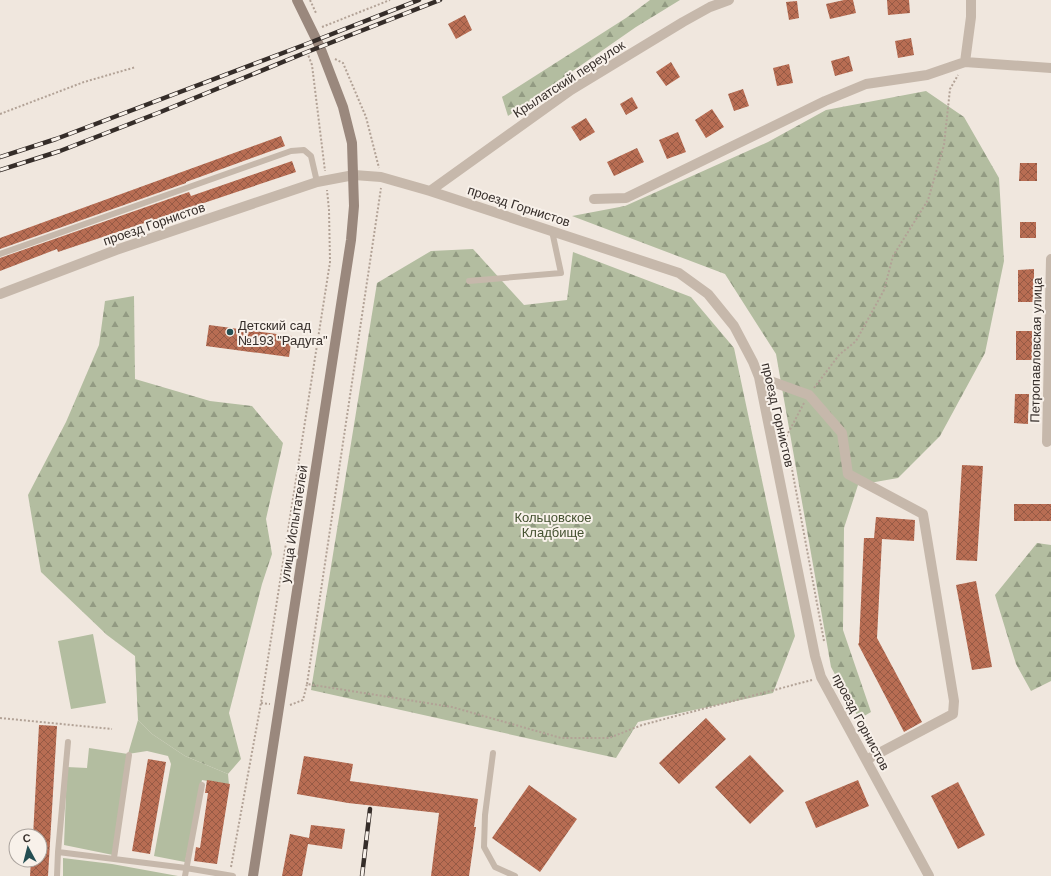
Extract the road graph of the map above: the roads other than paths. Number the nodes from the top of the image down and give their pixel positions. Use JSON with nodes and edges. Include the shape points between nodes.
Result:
{"nodes":[{"id":1,"x":297,"y":0,"type":"edge"},
{"id":2,"x":729,"y":0,"type":"edge"},
{"id":3,"x":971,"y":0,"type":"edge"},
{"id":4,"x":965,"y":62,"type":"junction"},
{"id":5,"x":1051,"y":68,"type":"edge"},
{"id":6,"x":354,"y":174,"type":"junction"},
{"id":7,"x":321,"y":181,"type":"junction"},
{"id":8,"x":430,"y":191,"type":"junction"},
{"id":9,"x":594,"y":199,"type":"dead end"},
{"id":10,"x":552,"y":231,"type":"junction"},
{"id":11,"x":0,"y":254,"type":"edge"},
{"id":12,"x":1051,"y":259,"type":"edge"},
{"id":13,"x":469,"y":281,"type":"dead end"},
{"id":14,"x":0,"y":294,"type":"edge"},
{"id":15,"x":758,"y":377,"type":"junction"},
{"id":16,"x":1047,"y":442,"type":"dead end"},
{"id":17,"x":68,"y":742,"type":"dead end"},
{"id":18,"x":493,"y":753,"type":"dead end"},
{"id":19,"x":129,"y":755,"type":"dead end"},
{"id":20,"x":866,"y":760,"type":"junction"},
{"id":21,"x":202,"y":785,"type":"dead end"},
{"id":22,"x":58,"y":852,"type":"junction"},
{"id":23,"x":114,"y":858,"type":"junction"},
{"id":24,"x":186,"y":868,"type":"junction"},
{"id":25,"x":57,"y":876,"type":"edge"},
{"id":26,"x":185,"y":876,"type":"edge"},
{"id":27,"x":231,"y":876,"type":"edge"},
{"id":28,"x":253,"y":876,"type":"edge"},
{"id":29,"x":515,"y":876,"type":"edge"},
{"id":30,"x":929,"y":876,"type":"edge"}],
"edges":[{"from":1,"to":6,"type":"main road","name":"улица Испытателей","via":[[320,47],[344,108],[352,143]]},
{"from":2,"to":8,"type":"street","name":"Крылатский переулок","via":[[683,22],[572,90]]},
{"from":3,"to":4,"type":"street"},
{"from":4,"to":5,"type":"street"},
{"from":4,"to":9,"type":"street","via":[[927,75],[866,84],[825,101],[626,198]]},
{"from":6,"to":7,"type":"street","name":"проезд Горнистов"},
{"from":6,"to":8,"type":"street","name":"проезд Горнистов","via":[[381,177]]},
{"from":6,"to":28,"type":"main road","name":"улица Испытателей","via":[[351,240]]},
{"from":7,"to":11,"type":"lane","via":[[311,156],[304,150],[291,151]]},
{"from":7,"to":14,"type":"street","name":"проезд Горнистов","via":[[116,250]]},
{"from":8,"to":10,"type":"street","name":"проезд Горнистов"},
{"from":10,"to":13,"type":"lane","via":[[561,273]]},
{"from":10,"to":15,"type":"street","name":"проезд Горнистов","via":[[685,277],[708,294],[734,326]]},
{"from":12,"to":16,"type":"street","name":"Петропавловская улица"},
{"from":15,"to":20,"type":"street","name":"проезд Горнистов","via":[[815,656],[821,677]]},
{"from":15,"to":20,"type":"street","via":[[809,395],[842,433],[848,474],[924,514],[954,701],[953,714]]},
{"from":17,"to":22,"type":"lane"},
{"from":18,"to":29,"type":"lane","via":[[485,815],[484,847],[495,867]]},
{"from":19,"to":23,"type":"lane"},
{"from":20,"to":30,"type":"street","name":"проезд Горнистов"},
{"from":21,"to":24,"type":"lane"},
{"from":22,"to":23,"type":"lane"},
{"from":22,"to":25,"type":"lane"},
{"from":23,"to":24,"type":"lane"},
{"from":24,"to":26,"type":"lane"},
{"from":24,"to":27,"type":"lane"}]}
